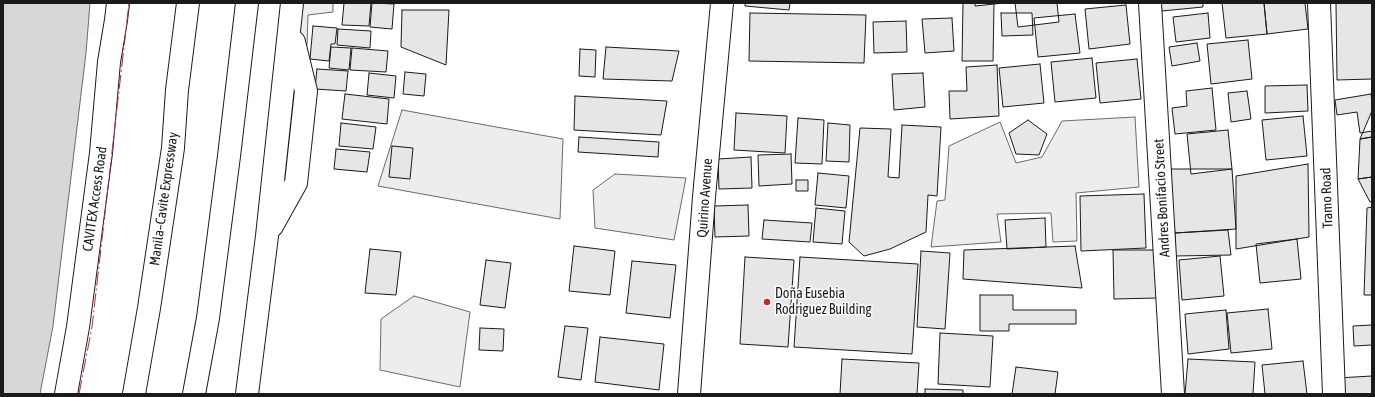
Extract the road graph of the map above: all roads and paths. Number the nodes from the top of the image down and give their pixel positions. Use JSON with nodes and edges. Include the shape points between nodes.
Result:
{"nodes":[{"id":1,"x":118,"y":3,"type":"edge"},
{"id":2,"x":188,"y":3,"type":"edge"},
{"id":3,"x":246,"y":3,"type":"edge"},
{"id":4,"x":292,"y":3,"type":"edge"},
{"id":5,"x":722,"y":3,"type":"edge"},
{"id":6,"x":1150,"y":3,"type":"edge"},
{"id":7,"x":1319,"y":3,"type":"edge"},
{"id":8,"x":208,"y":318,"type":"junction"},
{"id":9,"x":66,"y":394,"type":"edge"},
{"id":10,"x":134,"y":394,"type":"edge"},
{"id":11,"x":194,"y":394,"type":"edge"},
{"id":12,"x":204,"y":394,"type":"edge"},
{"id":13,"x":246,"y":394,"type":"edge"},
{"id":14,"x":689,"y":394,"type":"edge"},
{"id":15,"x":1173,"y":394,"type":"edge"},
{"id":16,"x":1334,"y":394,"type":"edge"}],
"edges":[{"from":1,"to":9,"type":"main road","name":"CAVITEX Access Road","via":[[78,327]]},
{"from":2,"to":10,"type":"main road","name":"Manila–Cavite Expressway","via":[[173,148]]},
{"from":3,"to":8,"type":"main road","via":[[230,156]]},
{"from":4,"to":13,"type":"main road","via":[[290,26],[306,92],[296,183],[267,236]]},
{"from":5,"to":14,"type":"main road","name":"Quirino Avenue"},
{"from":6,"to":15,"type":"main road","name":"Andres Bonifacio Street"},
{"from":7,"to":16,"type":"main road","name":"Tramo Road"},
{"from":8,"to":11,"type":"main road"},
{"from":8,"to":12,"type":"main road"}]}
